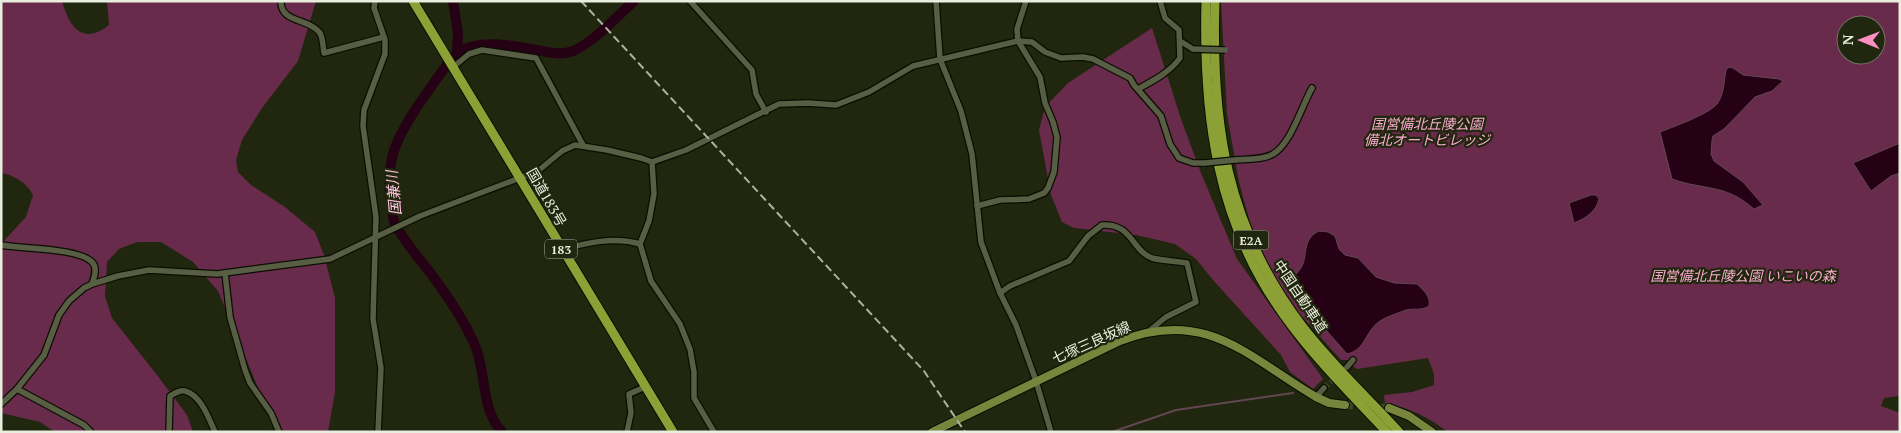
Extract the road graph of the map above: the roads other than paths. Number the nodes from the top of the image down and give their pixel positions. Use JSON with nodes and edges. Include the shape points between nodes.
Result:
{"nodes":[{"id":1,"x":281,"y":1,"type":"edge"},
{"id":2,"x":375,"y":1,"type":"edge"},
{"id":3,"x":413,"y":1,"type":"edge"},
{"id":4,"x":690,"y":1,"type":"edge"},
{"id":5,"x":936,"y":1,"type":"edge"},
{"id":6,"x":1026,"y":1,"type":"edge"},
{"id":7,"x":1160,"y":1,"type":"edge"},
{"id":8,"x":1206,"y":1,"type":"edge"},
{"id":9,"x":1215,"y":1,"type":"edge"},
{"id":10,"x":384,"y":37,"type":"junction"},
{"id":11,"x":1018,"y":41,"type":"junction"},
{"id":12,"x":1180,"y":41,"type":"junction"},
{"id":13,"x":1225,"y":50,"type":"dead end"},
{"id":14,"x":940,"y":59,"type":"junction"},
{"id":15,"x":451,"y":67,"type":"junction"},
{"id":16,"x":1312,"y":88,"type":"dead end"},
{"id":17,"x":1138,"y":89,"type":"junction"},
{"id":18,"x":766,"y":112,"type":"junction"},
{"id":19,"x":583,"y":146,"type":"junction"},
{"id":20,"x":652,"y":162,"type":"junction"},
{"id":21,"x":520,"y":179,"type":"junction"},
{"id":22,"x":977,"y":206,"type":"junction"},
{"id":23,"x":375,"y":238,"type":"junction"},
{"id":24,"x":640,"y":244,"type":"junction"},
{"id":25,"x":1,"y":245,"type":"edge"},
{"id":26,"x":561,"y":250,"type":"junction"},
{"id":27,"x":225,"y":273,"type":"junction"},
{"id":28,"x":92,"y":284,"type":"junction"},
{"id":29,"x":1000,"y":293,"type":"junction"},
{"id":30,"x":1149,"y":331,"type":"junction"},
{"id":31,"x":1353,"y":360,"type":"dead end"},
{"id":32,"x":1346,"y":367,"type":"tunnel mouth"},
{"id":33,"x":1036,"y":382,"type":"junction"},
{"id":34,"x":645,"y":387,"type":"junction"},
{"id":35,"x":1324,"y":388,"type":"tunnel mouth"},
{"id":36,"x":17,"y":389,"type":"junction"},
{"id":37,"x":1316,"y":397,"type":"junction"},
{"id":38,"x":1,"y":404,"type":"edge"},
{"id":39,"x":1345,"y":405,"type":"tunnel mouth"},
{"id":40,"x":1389,"y":408,"type":"tunnel mouth"},
{"id":41,"x":91,"y":432,"type":"edge"},
{"id":42,"x":169,"y":432,"type":"edge"},
{"id":43,"x":215,"y":432,"type":"edge"},
{"id":44,"x":279,"y":432,"type":"edge"},
{"id":45,"x":378,"y":432,"type":"edge"},
{"id":46,"x":627,"y":432,"type":"edge"},
{"id":47,"x":673,"y":432,"type":"edge"},
{"id":48,"x":714,"y":432,"type":"edge"},
{"id":49,"x":932,"y":432,"type":"edge"},
{"id":50,"x":1051,"y":432,"type":"edge"},
{"id":51,"x":1387,"y":432,"type":"edge"},
{"id":52,"x":1399,"y":432,"type":"edge"},
{"id":53,"x":1432,"y":432,"type":"edge"}],
"edges":[{"from":1,"to":10,"type":"street","via":[[281,10],[287,16],[316,28],[321,34],[324,53]]},
{"from":2,"to":10,"type":"street","via":[[374,8]]},
{"from":3,"to":15,"type":"highway","name":"国道183号","number":"183"},
{"from":4,"to":18,"type":"street","via":[[752,70],[756,94]]},
{"from":5,"to":14,"type":"street"},
{"from":6,"to":11,"type":"street","via":[[1017,29]]},
{"from":7,"to":12,"type":"street","via":[[1165,18],[1178,30]]},
{"from":8,"to":51,"type":"highway","name":"中国自動車道","number":"E2A","via":[[1210,123],[1222,186],[1240,236],[1263,283],[1292,327]]},
{"from":9,"to":52,"type":"highway","name":"中国自動車道","number":"E2A","via":[[1214,76],[1218,122],[1230,184],[1256,253],[1303,328]]},
{"from":10,"to":23,"type":"street","via":[[385,54],[364,110],[363,126],[374,201]]},
{"from":11,"to":14,"type":"street"},
{"from":11,"to":17,"type":"street","via":[[1032,42],[1061,58],[1093,59],[1130,78]]},
{"from":11,"to":22,"type":"street","via":[[1040,78],[1053,122],[1057,137],[1054,172],[1048,188],[1030,199],[1000,200]]},
{"from":12,"to":13,"type":"street","bridge":true,"via":[[1193,49]]},
{"from":12,"to":17,"type":"street","via":[[1177,62]]},
{"from":14,"to":18,"type":"street","via":[[913,66],[846,102],[836,105],[779,104]]},
{"from":14,"to":22,"type":"street","via":[[961,111],[972,154]]},
{"from":15,"to":19,"type":"street","via":[[469,54],[482,50],[536,58]]},
{"from":15,"to":21,"type":"highway","name":"国道183号","number":"183"},
{"from":16,"to":17,"type":"street","bridge":true,"via":[[1295,126],[1275,154],[1205,163],[1179,158],[1170,144],[1161,116]]},
{"from":18,"to":20,"type":"street","via":[[686,150]]},
{"from":19,"to":20,"type":"street"},
{"from":19,"to":21,"type":"street","via":[[575,145],[562,151],[538,171]]},
{"from":20,"to":24,"type":"street","via":[[654,194]]},
{"from":21,"to":23,"type":"street","via":[[420,216]]},
{"from":21,"to":26,"type":"highway","name":"国道183号","number":"183"},
{"from":22,"to":29,"type":"street","via":[[981,242]]},
{"from":23,"to":27,"type":"street","via":[[330,258]]},
{"from":23,"to":45,"type":"street","via":[[373,319],[381,368]]},
{"from":24,"to":26,"type":"street","via":[[608,240]]},
{"from":24,"to":48,"type":"street","via":[[651,281],[680,324],[690,349],[694,398]]},
{"from":25,"to":28,"type":"street","via":[[62,251],[85,258],[95,267]]},
{"from":26,"to":34,"type":"highway","name":"国道183号","number":"183"},
{"from":27,"to":28,"type":"street","via":[[149,270]]},
{"from":27,"to":44,"type":"street","via":[[230,317],[245,370]]},
{"from":28,"to":36,"type":"street","via":[[64,308],[44,354]]},
{"from":29,"to":30,"type":"street","via":[[1069,261],[1088,236],[1102,225],[1113,225],[1127,233],[1150,257],[1187,263],[1196,302],[1166,316]]},
{"from":29,"to":33,"type":"street","via":[[1016,325]]},
{"from":30,"to":33,"type":"main road","name":"七塚三良坂線","via":[[1120,341]]},
{"from":30,"to":37,"type":"main road","name":"七塚三良坂線","via":[[1187,330],[1222,339]]},
{"from":31,"to":32,"type":"street"},
{"from":33,"to":49,"type":"main road","name":"七塚三良坂線"},
{"from":33,"to":50,"type":"street"},
{"from":34,"to":46,"type":"street","via":[[630,394],[631,414]]},
{"from":34,"to":47,"type":"highway","name":"国道183号","number":"183"},
{"from":35,"to":37,"type":"street"},
{"from":36,"to":38,"type":"street"},
{"from":36,"to":41,"type":"street","via":[[84,425]]},
{"from":37,"to":39,"type":"main road","name":"七塚三良坂線"},
{"from":40,"to":53,"type":"main road","via":[[1409,416]]},
{"from":42,"to":43,"type":"street","via":[[170,396],[179,391],[186,391],[195,398]]}]}
